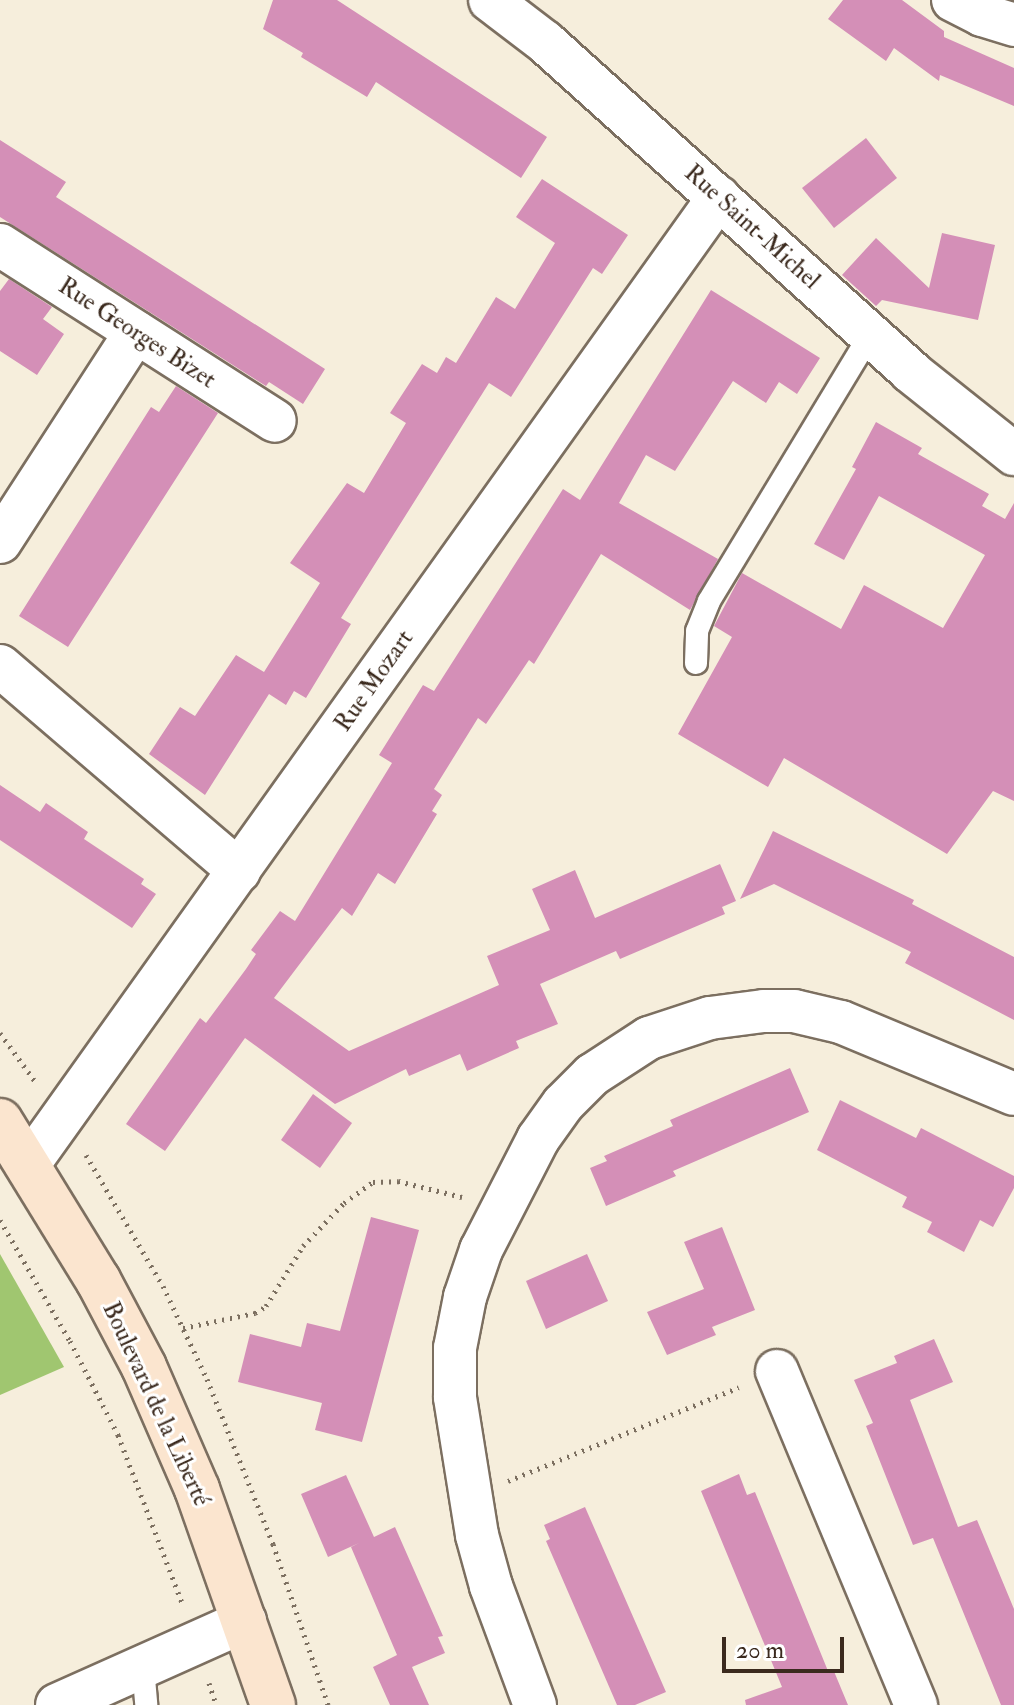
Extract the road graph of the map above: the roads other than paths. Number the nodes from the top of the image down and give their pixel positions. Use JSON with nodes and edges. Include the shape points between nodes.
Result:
{"nodes":[{"id":1,"x":490,"y":0,"type":"edge"},
{"id":2,"x":953,"y":0,"type":"edge"},
{"id":3,"x":1014,"y":25,"type":"edge"},
{"id":4,"x":719,"y":197,"type":"junction"},
{"id":5,"x":0,"y":245,"type":"edge"},
{"id":6,"x":136,"y":332,"type":"junction"},
{"id":7,"x":870,"y":335,"type":"junction"},
{"id":8,"x":275,"y":421,"type":"dead end"},
{"id":9,"x":1014,"y":454,"type":"edge"},
{"id":10,"x":0,"y":542,"type":"edge"},
{"id":11,"x":696,"y":663,"type":"dead end"},
{"id":12,"x":0,"y":666,"type":"edge"},
{"id":13,"x":239,"y":871,"type":"junction"},
{"id":14,"x":1014,"y":1094,"type":"edge"},
{"id":15,"x":0,"y":1121,"type":"edge"},
{"id":16,"x":28,"y":1165,"type":"junction"},
{"id":17,"x":777,"y":1371,"type":"road end"},
{"id":18,"x":245,"y":1621,"type":"junction"},
{"id":19,"x":145,"y":1686,"type":"edge"},
{"id":20,"x":57,"y":1705,"type":"edge"},
{"id":21,"x":273,"y":1705,"type":"edge"},
{"id":22,"x":535,"y":1705,"type":"edge"},
{"id":23,"x":916,"y":1705,"type":"edge"}],
"edges":[{"from":1,"to":4,"type":"street","name":"Rue Saint-Michel","via":[[545,42]]},
{"from":2,"to":3,"type":"street"},
{"from":4,"to":7,"type":"street","name":"Rue Saint-Michel"},
{"from":4,"to":13,"type":"street","name":"Rue Mozart"},
{"from":5,"to":6,"type":"street","name":"Rue Georges Bizet"},
{"from":6,"to":8,"type":"street","name":"Rue Georges Bizet"},
{"from":6,"to":10,"type":"street"},
{"from":7,"to":9,"type":"street","name":"Rue Saint-Michel"},
{"from":7,"to":11,"type":"lane","via":[[709,601],[697,631]]},
{"from":12,"to":13,"type":"street"},
{"from":13,"to":16,"type":"street","name":"Rue Mozart"},
{"from":14,"to":22,"type":"street","via":[[868,1032],[815,1015],[764,1011],[710,1018],[649,1038],[592,1075],[551,1120],[481,1250],[455,1348],[455,1397],[477,1535]]},
{"from":15,"to":16,"type":"main road","name":"Boulevard de la Liberté"},
{"from":16,"to":18,"type":"main road","name":"Boulevard de la Liberté","via":[[144,1367],[193,1477]]},
{"from":17,"to":23,"type":"street"},
{"from":18,"to":19,"type":"street","via":[[195,1643]]},
{"from":18,"to":21,"type":"main road","name":"Boulevard de la Liberté"},
{"from":19,"to":20,"type":"street"}]}
